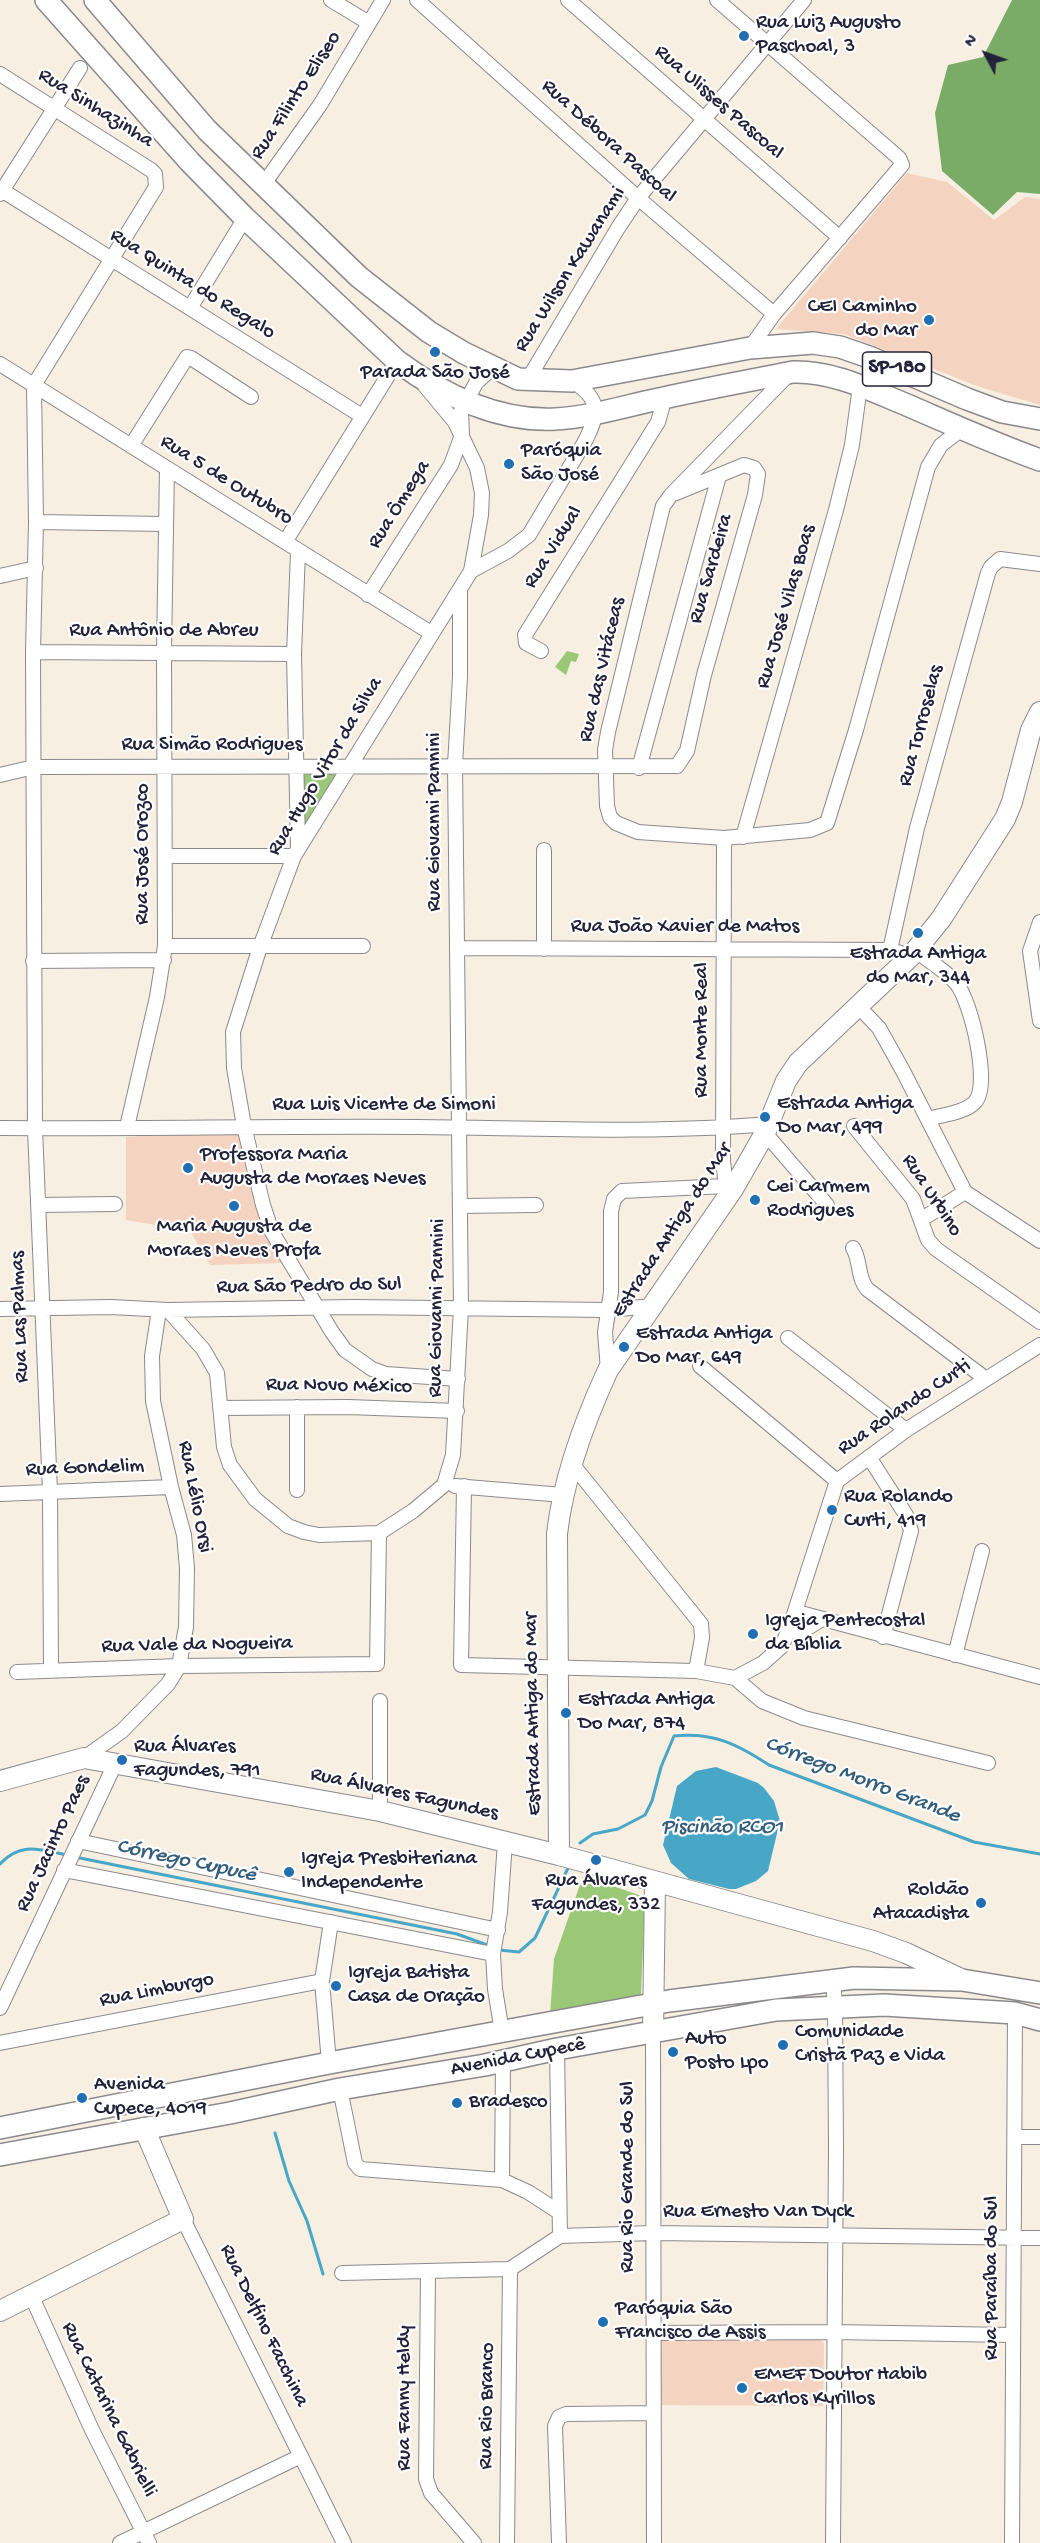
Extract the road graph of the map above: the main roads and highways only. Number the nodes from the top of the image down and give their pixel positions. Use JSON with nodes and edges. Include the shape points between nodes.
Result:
{"nodes":[{"id":1,"x":46,"y":0,"type":"edge"},
{"id":2,"x":95,"y":0,"type":"edge"},
{"id":3,"x":1040,"y":419,"type":"edge"},
{"id":4,"x":1040,"y":460,"type":"edge"},
{"id":5,"x":1040,"y":1993,"type":"edge"},
{"id":6,"x":1040,"y":2020,"type":"edge"},
{"id":7,"x":0,"y":2128,"type":"edge"},
{"id":8,"x":0,"y":2155,"type":"edge"}],
"edges":[{"from":1,"to":4,"type":"main road","via":[[245,218],[405,367],[465,401],[517,417],[559,419],[793,372],[829,374]]},
{"from":2,"to":3,"type":"main road","number":"SP-180","via":[[207,130],[359,277],[429,332],[492,368],[527,381],[572,381],[750,348],[770,337],[840,347],[1002,412]]},
{"from":5,"to":7,"type":"main road","name":"Avenida Cupecê","via":[[962,1980],[833,1980],[653,2004]]},
{"from":6,"to":8,"type":"main road","name":"Avenida Cupecê","via":[[1015,2013],[884,2005],[776,2010]]}]}
